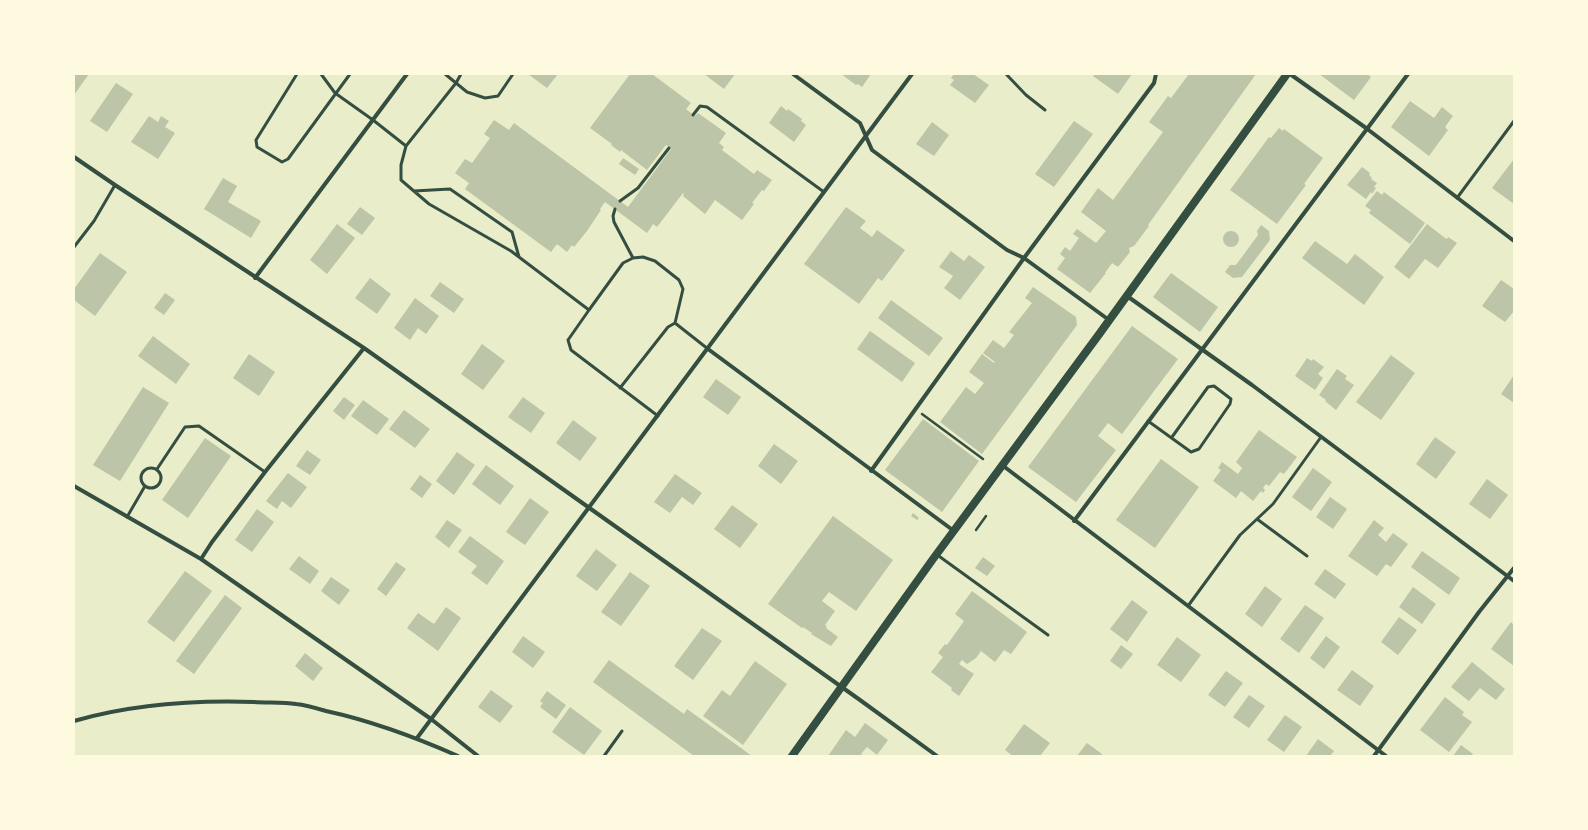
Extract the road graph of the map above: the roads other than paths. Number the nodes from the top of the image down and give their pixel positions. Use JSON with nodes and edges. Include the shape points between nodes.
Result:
{"nodes":[{"id":1,"x":297,"y":74,"type":"edge"},
{"id":2,"x":321,"y":74,"type":"edge"},
{"id":3,"x":350,"y":74,"type":"edge"},
{"id":4,"x":407,"y":74,"type":"edge"},
{"id":5,"x":445,"y":74,"type":"edge"},
{"id":6,"x":461,"y":74,"type":"edge"},
{"id":7,"x":513,"y":74,"type":"edge"},
{"id":8,"x":793,"y":74,"type":"edge"},
{"id":9,"x":912,"y":74,"type":"edge"},
{"id":10,"x":1006,"y":74,"type":"edge"},
{"id":11,"x":1156,"y":74,"type":"edge"},
{"id":12,"x":1287,"y":74,"type":"edge"},
{"id":13,"x":1290,"y":74,"type":"edge"},
{"id":14,"x":1408,"y":74,"type":"edge"},
{"id":15,"x":456,"y":83,"type":"junction"},
{"id":16,"x":335,"y":93,"type":"junction"},
{"id":17,"x":1045,"y":110,"type":"dead end"},
{"id":18,"x":693,"y":115,"type":"dead end"},
{"id":19,"x":373,"y":120,"type":"junction"},
{"id":20,"x":1514,"y":121,"type":"edge"},
{"id":21,"x":1366,"y":128,"type":"junction"},
{"id":22,"x":865,"y":137,"type":"junction"},
{"id":23,"x":406,"y":146,"type":"junction"},
{"id":24,"x":669,"y":148,"type":"dead end"},
{"id":25,"x":74,"y":157,"type":"edge"},
{"id":26,"x":115,"y":185,"type":"junction"},
{"id":27,"x":414,"y":191,"type":"junction"},
{"id":28,"x":824,"y":192,"type":"junction"},
{"id":29,"x":1457,"y":198,"type":"junction"},
{"id":30,"x":620,"y":201,"type":"dead end"},
{"id":31,"x":614,"y":209,"type":"dead end"},
{"id":32,"x":1514,"y":241,"type":"edge"},
{"id":33,"x":74,"y":247,"type":"edge"},
{"id":34,"x":519,"y":257,"type":"junction"},
{"id":35,"x":633,"y":258,"type":"junction"},
{"id":36,"x":1024,"y":258,"type":"junction"},
{"id":37,"x":255,"y":278,"type":"junction"},
{"id":38,"x":1126,"y":296,"type":"junction"},
{"id":39,"x":589,"y":310,"type":"junction"},
{"id":40,"x":1110,"y":320,"type":"junction"},
{"id":41,"x":675,"y":323,"type":"junction"},
{"id":42,"x":364,"y":348,"type":"junction"},
{"id":43,"x":708,"y":349,"type":"junction"},
{"id":44,"x":1201,"y":350,"type":"junction"},
{"id":45,"x":620,"y":388,"type":"junction"},
{"id":46,"x":658,"y":416,"type":"junction"},
{"id":47,"x":1148,"y":421,"type":"junction"},
{"id":48,"x":1172,"y":437,"type":"junction"},
{"id":49,"x":1321,"y":437,"type":"junction"},
{"id":50,"x":1002,"y":465,"type":"junction"},
{"id":51,"x":157,"y":470,"type":"junction"},
{"id":52,"x":871,"y":470,"type":"junction"},
{"id":53,"x":265,"y":472,"type":"junction"},
{"id":54,"x":74,"y":486,"type":"edge"},
{"id":55,"x":145,"y":486,"type":"junction"},
{"id":56,"x":589,"y":507,"type":"junction"},
{"id":57,"x":127,"y":517,"type":"junction"},
{"id":58,"x":1257,"y":519,"type":"junction"},
{"id":59,"x":1074,"y":521,"type":"junction"},
{"id":60,"x":954,"y":531,"type":"junction"},
{"id":61,"x":936,"y":554,"type":"junction"},
{"id":62,"x":1307,"y":556,"type":"dead end"},
{"id":63,"x":201,"y":559,"type":"junction"},
{"id":64,"x":1514,"y":568,"type":"edge"},
{"id":65,"x":1508,"y":577,"type":"junction"},
{"id":66,"x":1514,"y":581,"type":"edge"},
{"id":67,"x":1188,"y":606,"type":"junction"},
{"id":68,"x":1048,"y":635,"type":"dead end"},
{"id":69,"x":842,"y":687,"type":"junction"},
{"id":70,"x":431,"y":720,"type":"junction"},
{"id":71,"x":74,"y":721,"type":"edge"},
{"id":72,"x":622,"y":731,"type":"dead end"},
{"id":73,"x":417,"y":738,"type":"junction"},
{"id":74,"x":1378,"y":750,"type":"junction"},
{"id":75,"x":458,"y":756,"type":"edge"},
{"id":76,"x":478,"y":756,"type":"edge"},
{"id":77,"x":604,"y":756,"type":"edge"},
{"id":78,"x":792,"y":756,"type":"edge"},
{"id":79,"x":937,"y":756,"type":"edge"},
{"id":80,"x":1374,"y":756,"type":"edge"},
{"id":81,"x":1386,"y":756,"type":"edge"}],
"edges":[{"from":1,"to":16,"type":"lane","via":[[256,140],[257,147],[282,162],[288,158]]},
{"from":2,"to":16,"type":"lane"},
{"from":3,"to":16,"type":"lane"},
{"from":4,"to":19,"type":"street"},
{"from":5,"to":15,"type":"lane"},
{"from":6,"to":15,"type":"lane"},
{"from":7,"to":15,"type":"lane","via":[[498,96],[485,98],[467,92]]},
{"from":8,"to":22,"type":"street","via":[[860,123]]},
{"from":9,"to":22,"type":"street"},
{"from":10,"to":17,"type":"lane"},
{"from":11,"to":36,"type":"street","via":[[1154,83]]},
{"from":12,"to":38,"type":"main road"},
{"from":13,"to":21,"type":"street"},
{"from":14,"to":21,"type":"street"},
{"from":15,"to":23,"type":"lane"},
{"from":16,"to":19,"type":"lane"},
{"from":18,"to":28,"type":"lane","via":[[700,106],[707,107]]},
{"from":19,"to":23,"type":"lane"},
{"from":19,"to":37,"type":"street"},
{"from":20,"to":29,"type":"lane"},
{"from":21,"to":29,"type":"street"},
{"from":21,"to":44,"type":"street"},
{"from":22,"to":28,"type":"street"},
{"from":22,"to":36,"type":"street","via":[[872,150],[1006,250]]},
{"from":23,"to":27,"type":"lane","via":[[401,165],[401,180]]},
{"from":24,"to":30,"type":"lane","via":[[638,188]]},
{"from":25,"to":26,"type":"street"},
{"from":26,"to":33,"type":"lane","via":[[94,221]]},
{"from":26,"to":37,"type":"street"},
{"from":27,"to":34,"type":"lane","via":[[430,204]]},
{"from":27,"to":34,"type":"lane","via":[[450,189],[512,232]]},
{"from":28,"to":43,"type":"street"},
{"from":29,"to":32,"type":"street"},
{"from":31,"to":35,"type":"lane","via":[[614,222]]},
{"from":34,"to":39,"type":"lane"},
{"from":35,"to":39,"type":"lane","via":[[623,263]]},
{"from":35,"to":41,"type":"lane","via":[[643,257],[654,261],[679,280],[683,289]]},
{"from":36,"to":40,"type":"street"},
{"from":36,"to":52,"type":"street"},
{"from":37,"to":42,"type":"street"},
{"from":38,"to":40,"type":"main road"},
{"from":38,"to":44,"type":"street"},
{"from":39,"to":45,"type":"lane","via":[[568,340],[571,350]]},
{"from":40,"to":50,"type":"main road"},
{"from":41,"to":43,"type":"lane"},
{"from":41,"to":45,"type":"lane","via":[[668,327]]},
{"from":42,"to":53,"type":"street"},
{"from":42,"to":56,"type":"street"},
{"from":43,"to":46,"type":"street"},
{"from":43,"to":52,"type":"street"},
{"from":44,"to":47,"type":"street"},
{"from":44,"to":49,"type":"street"},
{"from":45,"to":46,"type":"lane"},
{"from":46,"to":56,"type":"street"},
{"from":47,"to":48,"type":"lane"},
{"from":47,"to":59,"type":"street"},
{"from":48,"to":48,"type":"lane","via":[[1191,452],[1199,448],[1231,399],[1214,386],[1208,387]]},
{"from":49,"to":58,"type":"lane","via":[[1273,504]]},
{"from":49,"to":65,"type":"street"},
{"from":50,"to":59,"type":"street"},
{"from":50,"to":60,"type":"main road"},
{"from":51,"to":53,"type":"lane","via":[[185,427],[199,426]]},
{"from":51,"to":55,"type":"lane","via":[[150,468],[143,472],[141,480]]},
{"from":51,"to":55,"type":"lane","via":[[162,476],[160,484],[153,488]]},
{"from":52,"to":60,"type":"street"},
{"from":53,"to":63,"type":"street"},
{"from":54,"to":57,"type":"street"},
{"from":55,"to":57,"type":"lane"},
{"from":56,"to":69,"type":"street"},
{"from":56,"to":70,"type":"street"},
{"from":57,"to":63,"type":"street"},
{"from":58,"to":62,"type":"lane"},
{"from":58,"to":67,"type":"lane","via":[[1240,535]]},
{"from":59,"to":67,"type":"street"},
{"from":60,"to":61,"type":"main road"},
{"from":61,"to":68,"type":"lane"},
{"from":61,"to":69,"type":"main road"},
{"from":63,"to":70,"type":"street"},
{"from":64,"to":65,"type":"street"},
{"from":65,"to":66,"type":"street"},
{"from":65,"to":74,"type":"street","via":[[1479,612]]},
{"from":67,"to":74,"type":"street"},
{"from":69,"to":78,"type":"main road"},
{"from":69,"to":79,"type":"street"},
{"from":70,"to":73,"type":"street"},
{"from":70,"to":76,"type":"street"},
{"from":71,"to":73,"type":"street","via":[[133,707],[167,703],[297,704],[353,716]]},
{"from":72,"to":77,"type":"lane"},
{"from":73,"to":75,"type":"street"},
{"from":74,"to":80,"type":"street"},
{"from":74,"to":81,"type":"street"}]}
